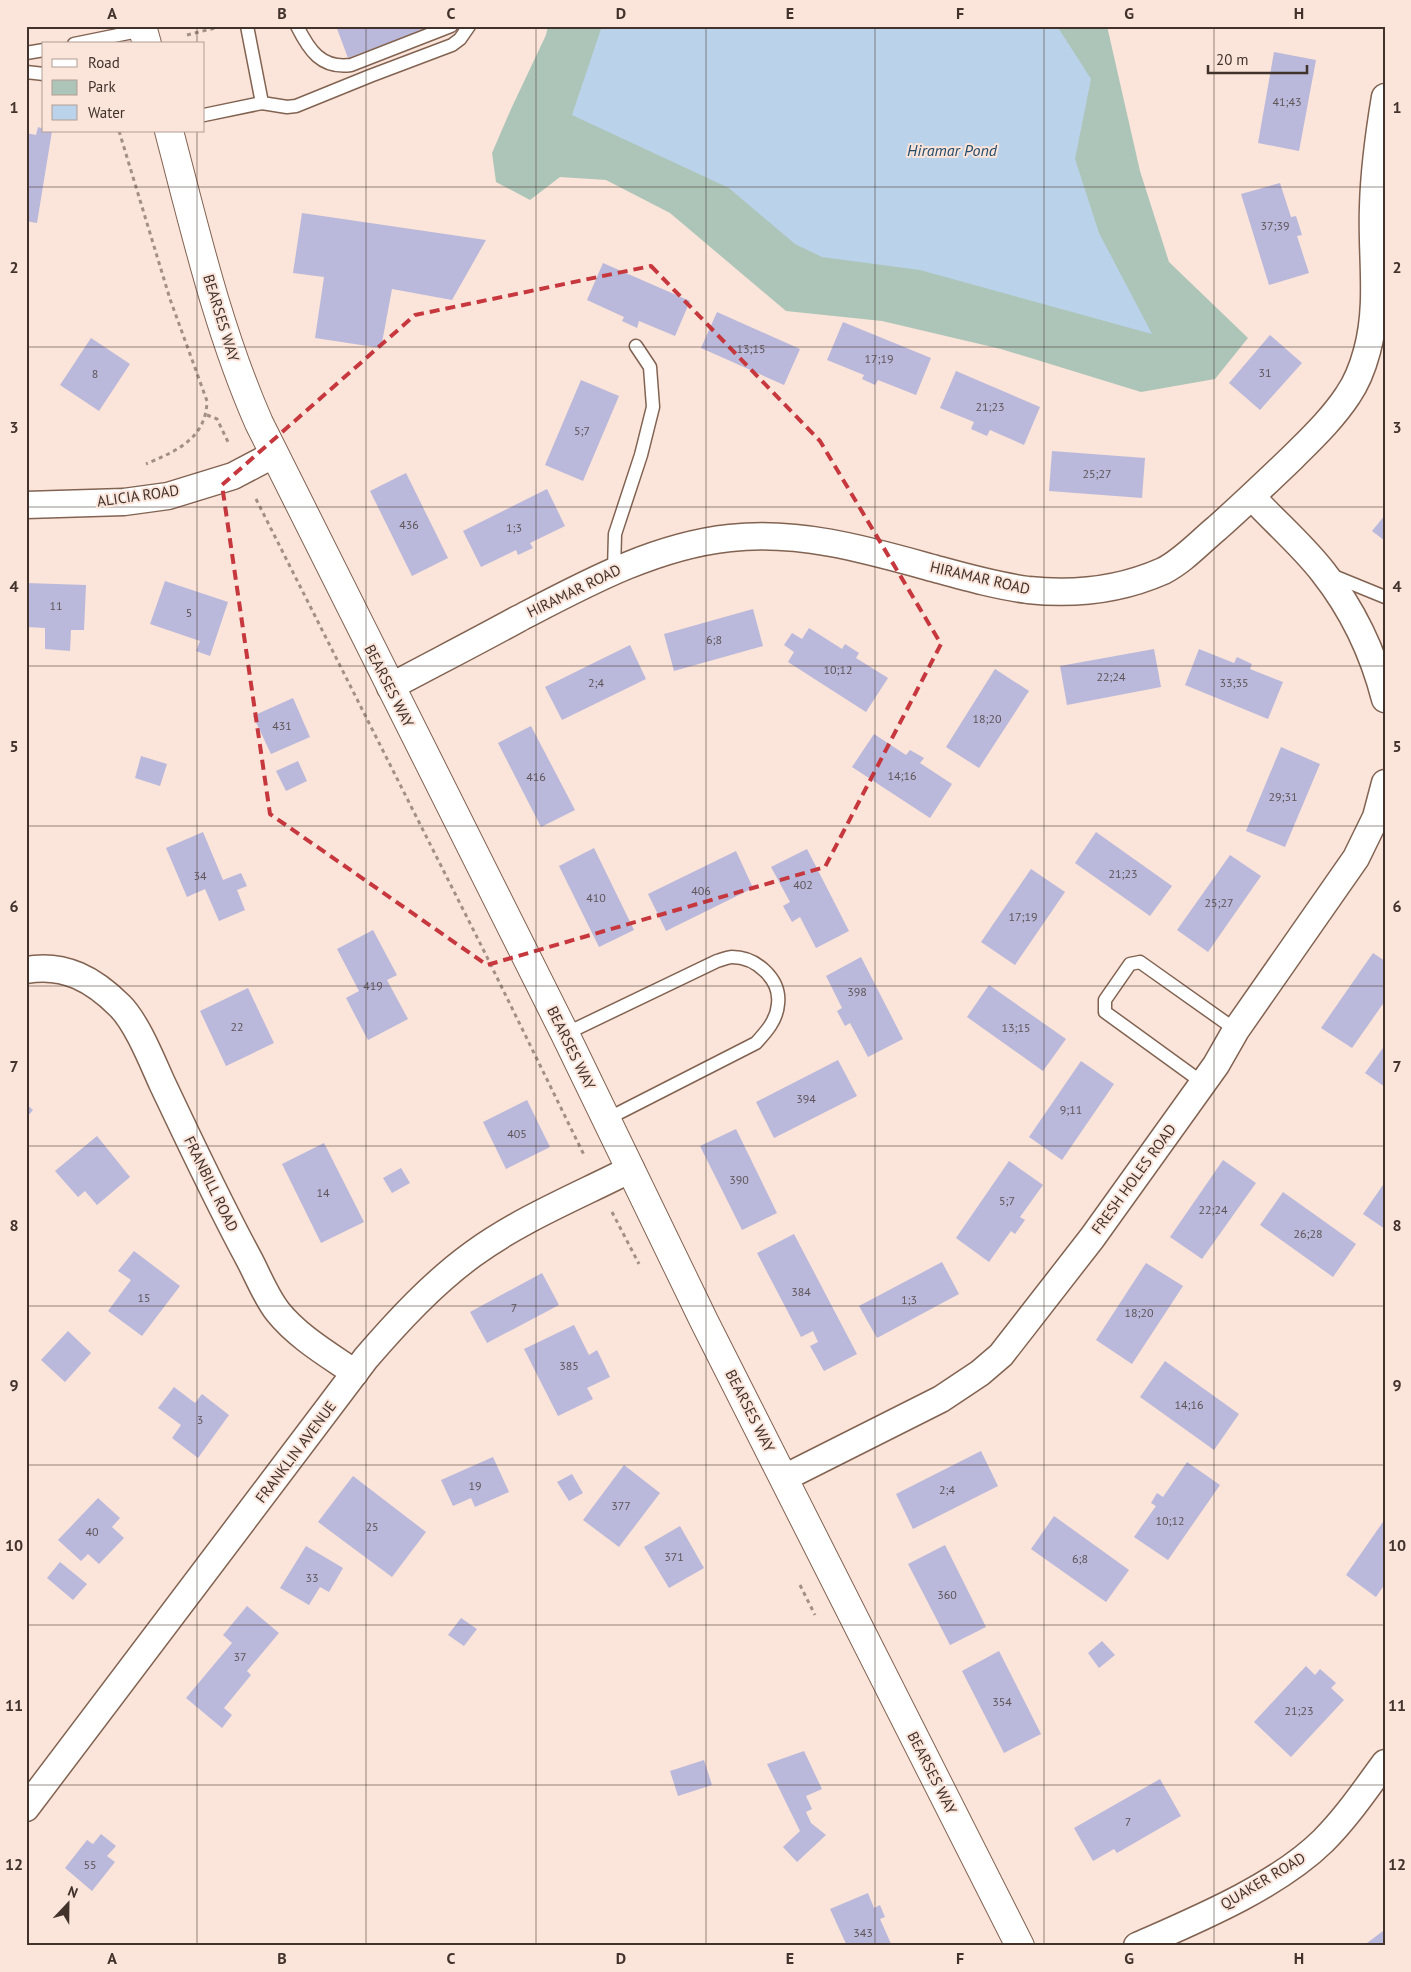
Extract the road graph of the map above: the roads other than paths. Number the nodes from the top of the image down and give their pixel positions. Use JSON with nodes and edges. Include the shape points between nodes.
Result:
{"nodes":[{"id":1,"x":247,"y":26,"type":"edge"},
{"id":2,"x":297,"y":26,"type":"edge"},
{"id":3,"x":451,"y":26,"type":"edge"},
{"id":4,"x":469,"y":26,"type":"edge"},
{"id":5,"x":144,"y":33,"type":"edge"},
{"id":6,"x":87,"y":42,"type":"edge"},
{"id":7,"x":42,"y":50,"type":"edge"},
{"id":8,"x":26,"y":53,"type":"edge"},
{"id":9,"x":26,"y":72,"type":"edge"},
{"id":10,"x":42,"y":74,"type":"edge"},
{"id":11,"x":1385,"y":97,"type":"edge"},
{"id":12,"x":262,"y":103,"type":"junction"},
{"id":13,"x":205,"y":115,"type":"edge"},
{"id":14,"x":169,"y":132,"type":"edge"},
{"id":15,"x":1379,"y":245,"type":"edge"},
{"id":16,"x":636,"y":346,"type":"dead end"},
{"id":17,"x":273,"y":455,"type":"junction"},
{"id":18,"x":1252,"y":497,"type":"junction"},
{"id":19,"x":26,"y":505,"type":"edge"},
{"id":20,"x":614,"y":570,"type":"junction"},
{"id":21,"x":1322,"y":571,"type":"junction"},
{"id":22,"x":1385,"y":597,"type":"edge"},
{"id":23,"x":390,"y":687,"type":"junction"},
{"id":24,"x":1385,"y":699,"type":"edge"},
{"id":25,"x":1385,"y":783,"type":"edge"},
{"id":26,"x":26,"y":970,"type":"edge"},
{"id":27,"x":1236,"y":1030,"type":"junction"},
{"id":28,"x":565,"y":1034,"type":"junction"},
{"id":29,"x":1203,"y":1083,"type":"junction"},
{"id":30,"x":607,"y":1119,"type":"junction"},
{"id":31,"x":631,"y":1169,"type":"junction"},
{"id":32,"x":355,"y":1373,"type":"junction"},
{"id":33,"x":784,"y":1478,"type":"junction"},
{"id":34,"x":1385,"y":1763,"type":"edge"},
{"id":35,"x":26,"y":1808,"type":"edge"},
{"id":36,"x":1020,"y":1946,"type":"edge"},
{"id":37,"x":1137,"y":1946,"type":"edge"}],
"edges":[{"from":1,"to":12,"type":"lane"},
{"from":2,"to":3,"type":"lane","via":[[311,50],[332,65],[342,66]]},
{"from":4,"to":12,"type":"lane","via":[[452,45],[296,106],[287,108]]},
{"from":5,"to":6,"type":"lane"},
{"from":7,"to":8,"type":"lane"},
{"from":9,"to":10,"type":"lane"},
{"from":11,"to":15,"type":"street","name":"HIRAMAR ROAD","via":[[1373,207]]},
{"from":12,"to":13,"type":"lane"},
{"from":14,"to":17,"type":"main road","name":"BEARSES WAY","via":[[214,301],[244,389]]},
{"from":15,"to":18,"type":"street","name":"HIRAMAR ROAD","via":[[1373,325],[1367,354],[1348,396],[1319,432]]},
{"from":16,"to":20,"type":"lane","via":[[650,366],[654,408],[615,534]]},
{"from":17,"to":19,"type":"street","name":"ALICIA ROAD","via":[[232,476],[168,496],[124,502]]},
{"from":17,"to":23,"type":"main road","name":"BEARSES WAY"},
{"from":18,"to":20,"type":"street","name":"HIRAMAR ROAD","via":[[1166,569],[1126,583],[1077,593],[999,585],[859,548],[800,537],[754,536],[701,542]]},
{"from":18,"to":21,"type":"street"},
{"from":20,"to":23,"type":"street","name":"HIRAMAR ROAD"},
{"from":21,"to":22,"type":"lane"},
{"from":21,"to":24,"type":"street","via":[[1352,614],[1378,673]]},
{"from":23,"to":28,"type":"main road","name":"BEARSES WAY"},
{"from":25,"to":27,"type":"street","name":"FRESH HOLES ROAD","via":[[1376,817],[1356,858]]},
{"from":26,"to":32,"type":"street","name":"FRANBILL ROAD","via":[[60,970],[78,974],[98,986],[122,1008],[142,1040],[229,1223],[277,1311],[293,1328]]},
{"from":27,"to":29,"type":"street","name":"FRESH HOLES ROAD"},
{"from":27,"to":29,"type":"lane","via":[[1140,962],[1130,964],[1105,1000],[1105,1012]]},
{"from":28,"to":30,"type":"main road","name":"BEARSES WAY"},
{"from":28,"to":30,"type":"lane","via":[[717,961],[732,957],[759,966],[770,975],[777,988],[779,1003],[776,1011],[766,1032],[756,1043]]},
{"from":29,"to":33,"type":"street","name":"FRESH HOLES ROAD","via":[[1092,1238],[1001,1355],[941,1398]]},
{"from":30,"to":31,"type":"main road","name":"BEARSES WAY"},
{"from":31,"to":32,"type":"street","name":"FRANKLIN AVENUE","via":[[504,1233],[472,1255],[396,1324]]},
{"from":31,"to":33,"type":"main road","name":"BEARSES WAY"},
{"from":32,"to":35,"type":"street","name":"FRANKLIN AVENUE"},
{"from":33,"to":36,"type":"main road","name":"BEARSES WAY"},
{"from":34,"to":37,"type":"street","name":"QUAKER ROAD","via":[[1346,1817],[1291,1867],[1199,1919]]}]}
